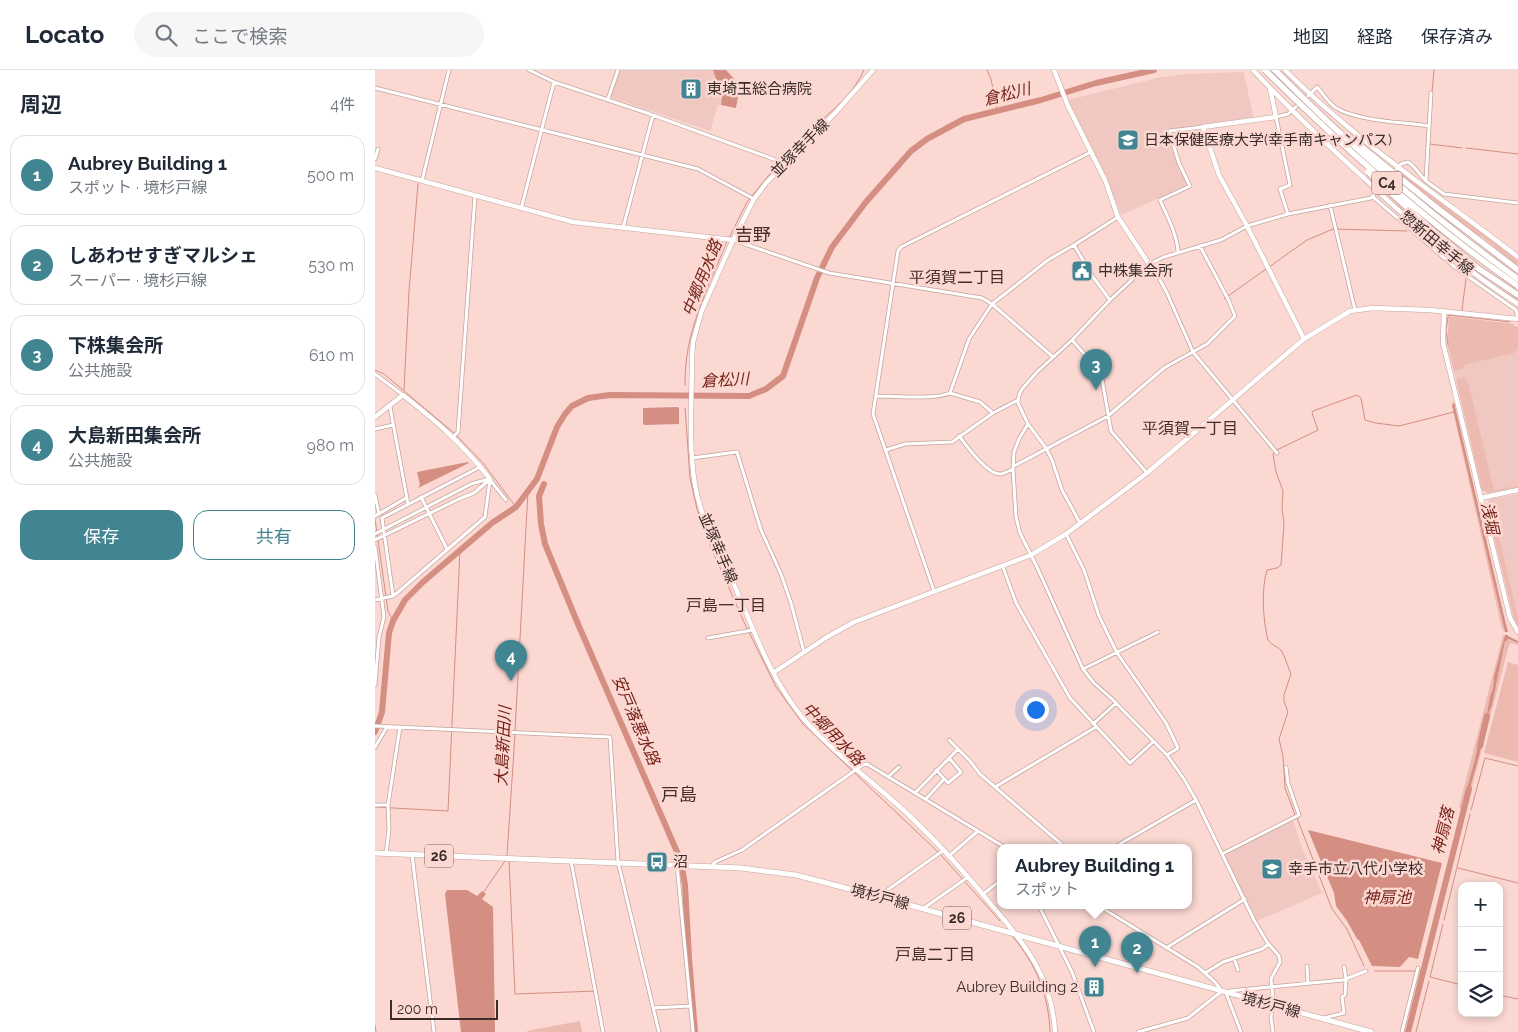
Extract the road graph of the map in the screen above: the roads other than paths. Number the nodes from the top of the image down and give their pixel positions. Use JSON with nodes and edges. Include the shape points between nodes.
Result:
{"nodes":[{"id":1,"x":449,"y":70,"type":"edge"},
{"id":2,"x":529,"y":70,"type":"edge"},
{"id":3,"x":618,"y":70,"type":"edge"},
{"id":4,"x":873,"y":70,"type":"edge"},
{"id":5,"x":1054,"y":70,"type":"edge"},
{"id":6,"x":1254,"y":70,"type":"edge"},
{"id":7,"x":1265,"y":70,"type":"edge"},
{"id":8,"x":1275,"y":70,"type":"edge"},
{"id":9,"x":1286,"y":70,"type":"edge"},
{"id":10,"x":554,"y":82,"type":"junction"},
{"id":11,"x":1269,"y":87,"type":"junction"},
{"id":12,"x":375,"y":88,"type":"edge"},
{"id":13,"x":1309,"y":94,"type":"junction"},
{"id":14,"x":1431,"y":94,"type":"dead end"},
{"id":15,"x":608,"y":99,"type":"junction"},
{"id":16,"x":441,"y":104,"type":"junction"},
{"id":17,"x":1293,"y":111,"type":"junction"},
{"id":18,"x":653,"y":115,"type":"junction"},
{"id":19,"x":1313,"y":116,"type":"junction"},
{"id":20,"x":1276,"y":117,"type":"junction"},
{"id":21,"x":1322,"y":117,"type":"junction"},
{"id":22,"x":1429,"y":126,"type":"junction"},
{"id":23,"x":1203,"y":127,"type":"junction"},
{"id":24,"x":542,"y":130,"type":"junction"},
{"id":25,"x":378,"y":149,"type":"dead end"},
{"id":26,"x":1092,"y":152,"type":"junction"},
{"id":27,"x":642,"y":154,"type":"junction"},
{"id":28,"x":375,"y":159,"type":"edge"},
{"id":29,"x":784,"y":163,"type":"junction"},
{"id":30,"x":1398,"y":167,"type":"junction"},
{"id":31,"x":375,"y":168,"type":"edge"},
{"id":32,"x":422,"y":181,"type":"junction"},
{"id":33,"x":1426,"y":181,"type":"junction"},
{"id":34,"x":1377,"y":192,"type":"junction"},
{"id":35,"x":475,"y":196,"type":"junction"},
{"id":36,"x":1373,"y":197,"type":"junction"},
{"id":37,"x":754,"y":199,"type":"junction"},
{"id":38,"x":1518,"y":203,"type":"edge"},
{"id":39,"x":1330,"y":205,"type":"junction"},
{"id":40,"x":521,"y":209,"type":"junction"},
{"id":41,"x":1288,"y":214,"type":"junction"},
{"id":42,"x":1118,"y":217,"type":"junction"},
{"id":43,"x":1247,"y":226,"type":"junction"},
{"id":44,"x":623,"y":228,"type":"junction"},
{"id":45,"x":733,"y":240,"type":"junction"},
{"id":46,"x":1074,"y":245,"type":"junction"},
{"id":47,"x":1200,"y":246,"type":"junction"},
{"id":48,"x":1178,"y":252,"type":"junction"},
{"id":49,"x":1518,"y":257,"type":"edge"},
{"id":50,"x":1149,"y":264,"type":"junction"},
{"id":51,"x":1518,"y":270,"type":"edge"},
{"id":52,"x":1518,"y":279,"type":"edge"},
{"id":53,"x":893,"y":284,"type":"junction"},
{"id":54,"x":1518,"y":286,"type":"edge"},
{"id":55,"x":1518,"y":295,"type":"edge"},
{"id":56,"x":1110,"y":300,"type":"junction"},
{"id":57,"x":992,"y":304,"type":"junction"},
{"id":58,"x":1518,"y":304,"type":"edge"},
{"id":59,"x":1355,"y":310,"type":"junction"},
{"id":60,"x":1444,"y":311,"type":"junction"},
{"id":61,"x":1518,"y":319,"type":"edge"},
{"id":62,"x":1304,"y":339,"type":"junction"},
{"id":63,"x":1072,"y":340,"type":"junction"},
{"id":64,"x":1193,"y":352,"type":"junction"},
{"id":65,"x":1052,"y":356,"type":"junction"},
{"id":66,"x":375,"y":374,"type":"edge"},
{"id":67,"x":950,"y":393,"type":"junction"},
{"id":68,"x":403,"y":396,"type":"junction"},
{"id":69,"x":877,"y":396,"type":"junction"},
{"id":70,"x":1232,"y":399,"type":"junction"},
{"id":71,"x":1018,"y":400,"type":"junction"},
{"id":72,"x":389,"y":407,"type":"junction"},
{"id":73,"x":993,"y":413,"type":"junction"},
{"id":74,"x":1109,"y":416,"type":"junction"},
{"id":75,"x":375,"y":417,"type":"edge"},
{"id":76,"x":1028,"y":424,"type":"junction"},
{"id":77,"x":393,"y":426,"type":"junction"},
{"id":78,"x":375,"y":429,"type":"edge"},
{"id":79,"x":959,"y":436,"type":"junction"},
{"id":80,"x":453,"y":437,"type":"junction"},
{"id":81,"x":1046,"y":448,"type":"junction"},
{"id":82,"x":886,"y":450,"type":"junction"},
{"id":83,"x":1277,"y":453,"type":"dead end"},
{"id":84,"x":692,"y":458,"type":"junction"},
{"id":85,"x":480,"y":467,"type":"junction"},
{"id":86,"x":1013,"y":468,"type":"junction"},
{"id":87,"x":1147,"y":473,"type":"junction"},
{"id":88,"x":490,"y":479,"type":"junction"},
{"id":89,"x":1518,"y":490,"type":"edge"},
{"id":90,"x":375,"y":496,"type":"edge"},
{"id":91,"x":421,"y":497,"type":"junction"},
{"id":92,"x":406,"y":498,"type":"junction"},
{"id":93,"x":1481,"y":498,"type":"junction"},
{"id":94,"x":506,"y":500,"type":"dead end"},
{"id":95,"x":407,"y":504,"type":"junction"},
{"id":96,"x":427,"y":508,"type":"junction"},
{"id":97,"x":429,"y":513,"type":"junction"},
{"id":98,"x":378,"y":516,"type":"edge"},
{"id":99,"x":1080,"y":523,"type":"junction"},
{"id":100,"x":384,"y":529,"type":"junction"},
{"id":101,"x":375,"y":534,"type":"edge"},
{"id":102,"x":1066,"y":534,"type":"junction"},
{"id":103,"x":385,"y":535,"type":"junction"},
{"id":104,"x":375,"y":540,"type":"edge"},
{"id":105,"x":375,"y":547,"type":"edge"},
{"id":106,"x":447,"y":549,"type":"junction"},
{"id":107,"x":1031,"y":555,"type":"junction"},
{"id":108,"x":376,"y":560,"type":"edge"},
{"id":109,"x":1003,"y":567,"type":"junction"},
{"id":110,"x":934,"y":591,"type":"junction"},
{"id":111,"x":393,"y":596,"type":"junction"},
{"id":112,"x":382,"y":598,"type":"junction"},
{"id":113,"x":375,"y":600,"type":"edge"},
{"id":114,"x":750,"y":631,"type":"junction"},
{"id":115,"x":1157,"y":632,"type":"dead end"},
{"id":116,"x":1518,"y":632,"type":"edge"},
{"id":117,"x":708,"y":638,"type":"dead end"},
{"id":118,"x":804,"y":653,"type":"junction"},
{"id":119,"x":1117,"y":653,"type":"junction"},
{"id":120,"x":1083,"y":669,"type":"junction"},
{"id":121,"x":773,"y":673,"type":"junction"},
{"id":122,"x":375,"y":685,"type":"edge"},
{"id":123,"x":1116,"y":704,"type":"junction"},
{"id":124,"x":1093,"y":724,"type":"junction"},
{"id":125,"x":375,"y":726,"type":"edge"},
{"id":126,"x":388,"y":726,"type":"junction"},
{"id":127,"x":400,"y":727,"type":"junction"},
{"id":128,"x":1096,"y":727,"type":"junction"},
{"id":129,"x":949,"y":740,"type":"dead end"},
{"id":130,"x":1153,"y":742,"type":"junction"},
{"id":131,"x":375,"y":747,"type":"edge"},
{"id":132,"x":958,"y":749,"type":"junction"},
{"id":133,"x":1167,"y":755,"type":"junction"},
{"id":134,"x":949,"y":758,"type":"junction"},
{"id":135,"x":899,"y":767,"type":"dead end"},
{"id":136,"x":1286,"y":767,"type":"dead end"},
{"id":137,"x":857,"y":769,"type":"junction"},
{"id":138,"x":936,"y":770,"type":"junction"},
{"id":139,"x":889,"y":777,"type":"junction"},
{"id":140,"x":944,"y":779,"type":"junction"},
{"id":141,"x":995,"y":787,"type":"junction"},
{"id":142,"x":915,"y":793,"type":"junction"},
{"id":143,"x":926,"y":799,"type":"junction"},
{"id":144,"x":1196,"y":800,"type":"junction"},
{"id":145,"x":375,"y":804,"type":"edge"},
{"id":146,"x":388,"y":805,"type":"junction"},
{"id":147,"x":979,"y":831,"type":"junction"},
{"id":148,"x":1000,"y":844,"type":"edge"},
{"id":149,"x":1061,"y":844,"type":"edge"},
{"id":150,"x":1120,"y":844,"type":"edge"},
{"id":151,"x":944,"y":850,"type":"junction"},
{"id":152,"x":375,"y":853,"type":"edge"},
{"id":153,"x":386,"y":854,"type":"junction"},
{"id":154,"x":1221,"y":854,"type":"junction"},
{"id":155,"x":412,"y":855,"type":"junction"},
{"id":156,"x":949,"y":856,"type":"junction"},
{"id":157,"x":571,"y":860,"type":"junction"},
{"id":158,"x":618,"y":862,"type":"junction"},
{"id":159,"x":680,"y":865,"type":"junction"},
{"id":160,"x":711,"y":866,"type":"junction"},
{"id":161,"x":968,"y":876,"type":"junction"},
{"id":162,"x":997,"y":883,"type":"edge"},
{"id":163,"x":983,"y":894,"type":"junction"},
{"id":164,"x":880,"y":897,"type":"junction"},
{"id":165,"x":1245,"y":900,"type":"junction"},
{"id":166,"x":923,"y":909,"type":"junction"},
{"id":167,"x":1041,"y":909,"type":"edge"},
{"id":168,"x":1108,"y":909,"type":"edge"},
{"id":169,"x":1004,"y":919,"type":"junction"},
{"id":170,"x":996,"y":929,"type":"junction"},
{"id":171,"x":1017,"y":934,"type":"junction"},
{"id":172,"x":1269,"y":944,"type":"junction"},
{"id":173,"x":1060,"y":946,"type":"junction"},
{"id":174,"x":1165,"y":948,"type":"junction"},
{"id":175,"x":1234,"y":958,"type":"junction"},
{"id":176,"x":1307,"y":966,"type":"dead end"},
{"id":177,"x":1344,"y":967,"type":"dead end"},
{"id":178,"x":1418,"y":968,"type":"dead end"},
{"id":179,"x":1238,"y":970,"type":"dead end"},
{"id":180,"x":1366,"y":971,"type":"dead end"},
{"id":181,"x":1205,"y":973,"type":"junction"},
{"id":182,"x":1346,"y":979,"type":"junction"},
{"id":183,"x":1308,"y":983,"type":"junction"},
{"id":184,"x":1272,"y":986,"type":"junction"},
{"id":185,"x":1350,"y":986,"type":"dead end"},
{"id":186,"x":1344,"y":987,"type":"junction"},
{"id":187,"x":1224,"y":992,"type":"junction"},
{"id":188,"x":1272,"y":1005,"type":"junction"},
{"id":189,"x":690,"y":1006,"type":"junction"},
{"id":190,"x":653,"y":1008,"type":"junction"},
{"id":191,"x":1321,"y":1018,"type":"junction"},
{"id":192,"x":1152,"y":1030,"type":"edge"},
{"id":193,"x":434,"y":1032,"type":"edge"},
{"id":194,"x":603,"y":1032,"type":"edge"},
{"id":195,"x":659,"y":1032,"type":"edge"},
{"id":196,"x":693,"y":1032,"type":"edge"},
{"id":197,"x":1055,"y":1032,"type":"edge"},
{"id":198,"x":1094,"y":1032,"type":"edge"},
{"id":199,"x":1138,"y":1032,"type":"edge"},
{"id":200,"x":1241,"y":1032,"type":"edge"},
{"id":201,"x":1273,"y":1032,"type":"edge"},
{"id":202,"x":1371,"y":1032,"type":"edge"},
{"id":203,"x":1402,"y":1032,"type":"edge"}],
"edges":[{"from":1,"to":16,"type":"street"},
{"from":2,"to":10,"type":"street"},
{"from":3,"to":15,"type":"street"},
{"from":4,"to":29,"type":"street","name":"並塚幸手線"},
{"from":5,"to":26,"type":"street"},
{"from":6,"to":11,"type":"street","name":"惣新田幸手線"},
{"from":7,"to":19,"type":"highway","number":"C4","bridge":true},
{"from":8,"to":21,"type":"highway","number":"C4","bridge":true},
{"from":9,"to":13,"type":"street"},
{"from":10,"to":15,"type":"street"},
{"from":10,"to":24,"type":"street"},
{"from":11,"to":17,"type":"street","name":"惣新田幸手線"},
{"from":11,"to":20,"type":"street"},
{"from":12,"to":16,"type":"street"},
{"from":13,"to":17,"type":"street"},
{"from":13,"to":22,"type":"street","via":[[1317,88],[1337,108],[1364,118]]},
{"from":13,"to":30,"type":"street"},
{"from":14,"to":22,"type":"street"},
{"from":15,"to":18,"type":"street"},
{"from":16,"to":24,"type":"street"},
{"from":16,"to":32,"type":"street"},
{"from":17,"to":20,"type":"street"},
{"from":17,"to":34,"type":"street","name":"惣新田幸手線"},
{"from":18,"to":27,"type":"street"},
{"from":18,"to":29,"type":"street"},
{"from":19,"to":54,"type":"highway","number":"C4","bridge":true,"via":[[1423,214]]},
{"from":19,"to":55,"type":"highway","bridge":true,"via":[[1319,126],[1431,230],[1479,269]]},
{"from":20,"to":23,"type":"street"},
{"from":20,"to":41,"type":"street","via":[[1290,185],[1280,188]]},
{"from":21,"to":51,"type":"highway","bridge":true},
{"from":21,"to":52,"type":"highway","number":"C4","bridge":true,"via":[[1445,224]]},
{"from":22,"to":33,"type":"street"},
{"from":23,"to":43,"type":"street","via":[[1219,175]]},
{"from":23,"to":48,"type":"street","via":[[1169,131],[1190,186],[1160,200],[1174,232]]},
{"from":24,"to":27,"type":"street"},
{"from":24,"to":40,"type":"street"},
{"from":25,"to":28,"type":"street"},
{"from":26,"to":42,"type":"street"},
{"from":26,"to":53,"type":"street","via":[[901,247]]},
{"from":27,"to":37,"type":"street","via":[[698,169]]},
{"from":27,"to":44,"type":"street"},
{"from":29,"to":37,"type":"street","name":"並塚幸手線"},
{"from":30,"to":33,"type":"street","via":[[1410,163]]},
{"from":30,"to":34,"type":"street"},
{"from":30,"to":49,"type":"street"},
{"from":31,"to":32,"type":"street"},
{"from":32,"to":35,"type":"street"},
{"from":33,"to":38,"type":"street","via":[[1444,194]]},
{"from":34,"to":36,"type":"street"},
{"from":34,"to":58,"type":"street","name":"惣新田幸手線","via":[[1460,263]]},
{"from":35,"to":40,"type":"street"},
{"from":35,"to":80,"type":"street","via":[[458,432]]},
{"from":36,"to":39,"type":"street"},
{"from":36,"to":61,"type":"street","via":[[1456,268],[1516,310]]},
{"from":37,"to":45,"type":"street","name":"並塚幸手線"},
{"from":39,"to":41,"type":"street"},
{"from":39,"to":59,"type":"street"},
{"from":40,"to":44,"type":"street","via":[[573,222]]},
{"from":41,"to":43,"type":"street"},
{"from":42,"to":46,"type":"street"},
{"from":42,"to":50,"type":"street"},
{"from":43,"to":47,"type":"street","via":[[1221,240]]},
{"from":43,"to":62,"type":"street"},
{"from":44,"to":45,"type":"street"},
{"from":45,"to":53,"type":"street","via":[[829,273]]},
{"from":45,"to":84,"type":"street","name":"並塚幸手線","via":[[702,310],[693,342]]},
{"from":46,"to":56,"type":"street"},
{"from":46,"to":57,"type":"street","via":[[1048,260]]},
{"from":47,"to":48,"type":"street"},
{"from":47,"to":64,"type":"street","via":[[1235,316],[1207,344]]},
{"from":48,"to":50,"type":"street"},
{"from":50,"to":56,"type":"street"},
{"from":50,"to":64,"type":"street","via":[[1155,269]]},
{"from":53,"to":57,"type":"street","via":[[982,298]]},
{"from":53,"to":69,"type":"street"},
{"from":56,"to":63,"type":"street"},
{"from":57,"to":65,"type":"street"},
{"from":57,"to":67,"type":"street","via":[[969,339]]},
{"from":59,"to":60,"type":"street"},
{"from":59,"to":62,"type":"street"},
{"from":60,"to":61,"type":"street"},
{"from":60,"to":93,"type":"street","via":[[1443,343]]},
{"from":62,"to":70,"type":"street"},
{"from":63,"to":65,"type":"street"},
{"from":63,"to":74,"type":"street","via":[[1101,373]]},
{"from":64,"to":70,"type":"street"},
{"from":64,"to":74,"type":"street","via":[[1164,368]]},
{"from":65,"to":71,"type":"street","via":[[1023,389]]},
{"from":66,"to":68,"type":"street"},
{"from":67,"to":69,"type":"street"},
{"from":67,"to":73,"type":"street","via":[[980,402]]},
{"from":68,"to":72,"type":"street"},
{"from":68,"to":80,"type":"street"},
{"from":69,"to":82,"type":"street","via":[[873,414]]},
{"from":70,"to":83,"type":"street"},
{"from":70,"to":87,"type":"street"},
{"from":71,"to":73,"type":"street"},
{"from":71,"to":76,"type":"street"},
{"from":72,"to":75,"type":"street"},
{"from":72,"to":77,"type":"street"},
{"from":73,"to":79,"type":"street"},
{"from":74,"to":81,"type":"street"},
{"from":74,"to":87,"type":"street","via":[[1111,431]]},
{"from":76,"to":81,"type":"street"},
{"from":76,"to":86,"type":"street","via":[[1014,452]]},
{"from":77,"to":78,"type":"street"},
{"from":77,"to":92,"type":"street"},
{"from":79,"to":82,"type":"street","via":[[952,442],[905,444]]},
{"from":79,"to":86,"type":"street","via":[[985,467],[997,474]]},
{"from":80,"to":85,"type":"street"},
{"from":81,"to":86,"type":"street"},
{"from":81,"to":99,"type":"street","via":[[1061,490]]},
{"from":82,"to":110,"type":"street"},
{"from":84,"to":114,"type":"street","name":"並塚幸手線","via":[[701,509]]},
{"from":84,"to":118,"type":"street","via":[[737,452],[761,530],[791,603]]},
{"from":85,"to":88,"type":"street"},
{"from":85,"to":91,"type":"street"},
{"from":86,"to":107,"type":"street","via":[[1016,517]]},
{"from":87,"to":99,"type":"street"},
{"from":88,"to":94,"type":"street"},
{"from":88,"to":96,"type":"street","via":[[471,484]]},
{"from":88,"to":97,"type":"street","via":[[474,493]]},
{"from":88,"to":106,"type":"street","via":[[485,517]]},
{"from":89,"to":93,"type":"street"},
{"from":90,"to":98,"type":"street"},
{"from":91,"to":95,"type":"street"},
{"from":91,"to":96,"type":"street"},
{"from":92,"to":95,"type":"street"},
{"from":92,"to":98,"type":"street"},
{"from":93,"to":116,"type":"street","via":[[1510,618]]},
{"from":95,"to":98,"type":"street"},
{"from":96,"to":97,"type":"street"},
{"from":96,"to":100,"type":"street"},
{"from":97,"to":103,"type":"street"},
{"from":97,"to":106,"type":"street"},
{"from":98,"to":100,"type":"street"},
{"from":99,"to":102,"type":"street"},
{"from":100,"to":101,"type":"street"},
{"from":100,"to":103,"type":"street"},
{"from":102,"to":107,"type":"street"},
{"from":102,"to":119,"type":"street"},
{"from":103,"to":104,"type":"street"},
{"from":103,"to":111,"type":"street"},
{"from":105,"to":108,"type":"street"},
{"from":106,"to":111,"type":"street"},
{"from":107,"to":109,"type":"street"},
{"from":107,"to":120,"type":"street"},
{"from":108,"to":112,"type":"street"},
{"from":109,"to":110,"type":"street"},
{"from":109,"to":124,"type":"street","via":[[1016,602],[1071,698]]},
{"from":110,"to":118,"type":"street","via":[[854,622]]},
{"from":111,"to":112,"type":"street"},
{"from":112,"to":113,"type":"street"},
{"from":112,"to":122,"type":"street","via":[[384,617]]},
{"from":114,"to":117,"type":"street"},
{"from":114,"to":121,"type":"street","name":"並塚幸手線"},
{"from":115,"to":119,"type":"street"},
{"from":118,"to":121,"type":"street"},
{"from":119,"to":120,"type":"street"},
{"from":119,"to":133,"type":"street","via":[[1166,723],[1178,748]]},
{"from":120,"to":123,"type":"street"},
{"from":121,"to":137,"type":"street","name":"並塚幸手線","via":[[802,716]]},
{"from":123,"to":124,"type":"street"},
{"from":123,"to":130,"type":"street"},
{"from":124,"to":128,"type":"street"},
{"from":125,"to":126,"type":"street"},
{"from":126,"to":127,"type":"street"},
{"from":126,"to":131,"type":"street"},
{"from":127,"to":146,"type":"street"},
{"from":127,"to":158,"type":"street","via":[[610,737]]},
{"from":128,"to":130,"type":"street","via":[[1130,763]]},
{"from":128,"to":141,"type":"street"},
{"from":129,"to":132,"type":"street"},
{"from":130,"to":133,"type":"street"},
{"from":132,"to":134,"type":"street"},
{"from":132,"to":141,"type":"street"},
{"from":133,"to":144,"type":"street"},
{"from":134,"to":138,"type":"street"},
{"from":134,"to":140,"type":"street","via":[[961,772],[948,783]]},
{"from":135,"to":139,"type":"street"},
{"from":136,"to":154,"type":"street","via":[[1299,815]]},
{"from":137,"to":139,"type":"street","via":[[867,764]]},
{"from":137,"to":151,"type":"street","name":"並塚幸手線"},
{"from":137,"to":160,"type":"street","via":[[742,850]]},
{"from":138,"to":140,"type":"street"},
{"from":138,"to":142,"type":"street"},
{"from":139,"to":142,"type":"street"},
{"from":140,"to":143,"type":"street"},
{"from":141,"to":149,"type":"street"},
{"from":142,"to":143,"type":"street"},
{"from":143,"to":147,"type":"street"},
{"from":144,"to":150,"type":"street"},
{"from":144,"to":154,"type":"street"},
{"from":145,"to":146,"type":"street"},
{"from":146,"to":153,"type":"street"},
{"from":147,"to":148,"type":"street"},
{"from":147,"to":156,"type":"street"},
{"from":151,"to":156,"type":"street","name":"並塚幸手線"},
{"from":151,"to":164,"type":"street"},
{"from":152,"to":153,"type":"main road","name":"境杉戸線","number":"26"},
{"from":153,"to":155,"type":"main road","name":"境杉戸線","number":"26"},
{"from":154,"to":165,"type":"street"},
{"from":155,"to":157,"type":"main road","name":"境杉戸線","number":"26"},
{"from":155,"to":193,"type":"street"},
{"from":156,"to":161,"type":"street","name":"並塚幸手線"},
{"from":157,"to":158,"type":"main road","name":"境杉戸線","number":"26"},
{"from":157,"to":194,"type":"street"},
{"from":158,"to":159,"type":"main road","name":"境杉戸線","number":"26"},
{"from":158,"to":190,"type":"street"},
{"from":159,"to":160,"type":"main road","name":"境杉戸線","number":"26"},
{"from":159,"to":189,"type":"street"},
{"from":160,"to":164,"type":"main road","name":"境杉戸線","number":"26","via":[[777,872]]},
{"from":161,"to":163,"type":"street","name":"並塚幸手線"},
{"from":161,"to":166,"type":"street"},
{"from":162,"to":163,"type":"street"},
{"from":163,"to":169,"type":"street","name":"並塚幸手線"},
{"from":164,"to":166,"type":"main road","name":"境杉戸線","number":"26"},
{"from":165,"to":172,"type":"street"},
{"from":165,"to":174,"type":"street"},
{"from":166,"to":170,"type":"main road","name":"境杉戸線","number":"26"},
{"from":167,"to":173,"type":"street"},
{"from":168,"to":174,"type":"street"},
{"from":169,"to":170,"type":"street"},
{"from":169,"to":171,"type":"street","name":"並塚幸手線"},
{"from":170,"to":171,"type":"main road","name":"境杉戸線","number":"26"},
{"from":171,"to":173,"type":"main road","name":"境杉戸線","number":"26"},
{"from":171,"to":197,"type":"street","name":"並塚幸手線","via":[[1044,978]]},
{"from":172,"to":175,"type":"street"},
{"from":172,"to":184,"type":"street","via":[[1280,960],[1271,977]]},
{"from":173,"to":187,"type":"main road","name":"境杉戸線","number":"26"},
{"from":173,"to":198,"type":"street"},
{"from":174,"to":181,"type":"street"},
{"from":175,"to":179,"type":"street"},
{"from":175,"to":181,"type":"street"},
{"from":176,"to":183,"type":"street"},
{"from":177,"to":182,"type":"street"},
{"from":178,"to":203,"type":"street"},
{"from":180,"to":182,"type":"street"},
{"from":181,"to":187,"type":"street"},
{"from":182,"to":183,"type":"street"},
{"from":182,"to":186,"type":"street"},
{"from":183,"to":184,"type":"street"},
{"from":184,"to":187,"type":"street"},
{"from":184,"to":188,"type":"street"},
{"from":185,"to":186,"type":"street"},
{"from":186,"to":191,"type":"street","via":[[1344,1013]]},
{"from":187,"to":188,"type":"main road","name":"境杉戸線","number":"26"},
{"from":187,"to":192,"type":"street","via":[[1188,1018]]},
{"from":187,"to":200,"type":"street"},
{"from":188,"to":191,"type":"main road","name":"境杉戸線","number":"26"},
{"from":188,"to":201,"type":"street"},
{"from":189,"to":190,"type":"street"},
{"from":189,"to":196,"type":"street"},
{"from":190,"to":195,"type":"street"},
{"from":191,"to":202,"type":"main road","name":"境杉戸線","number":"26"},
{"from":192,"to":199,"type":"street"}]}
